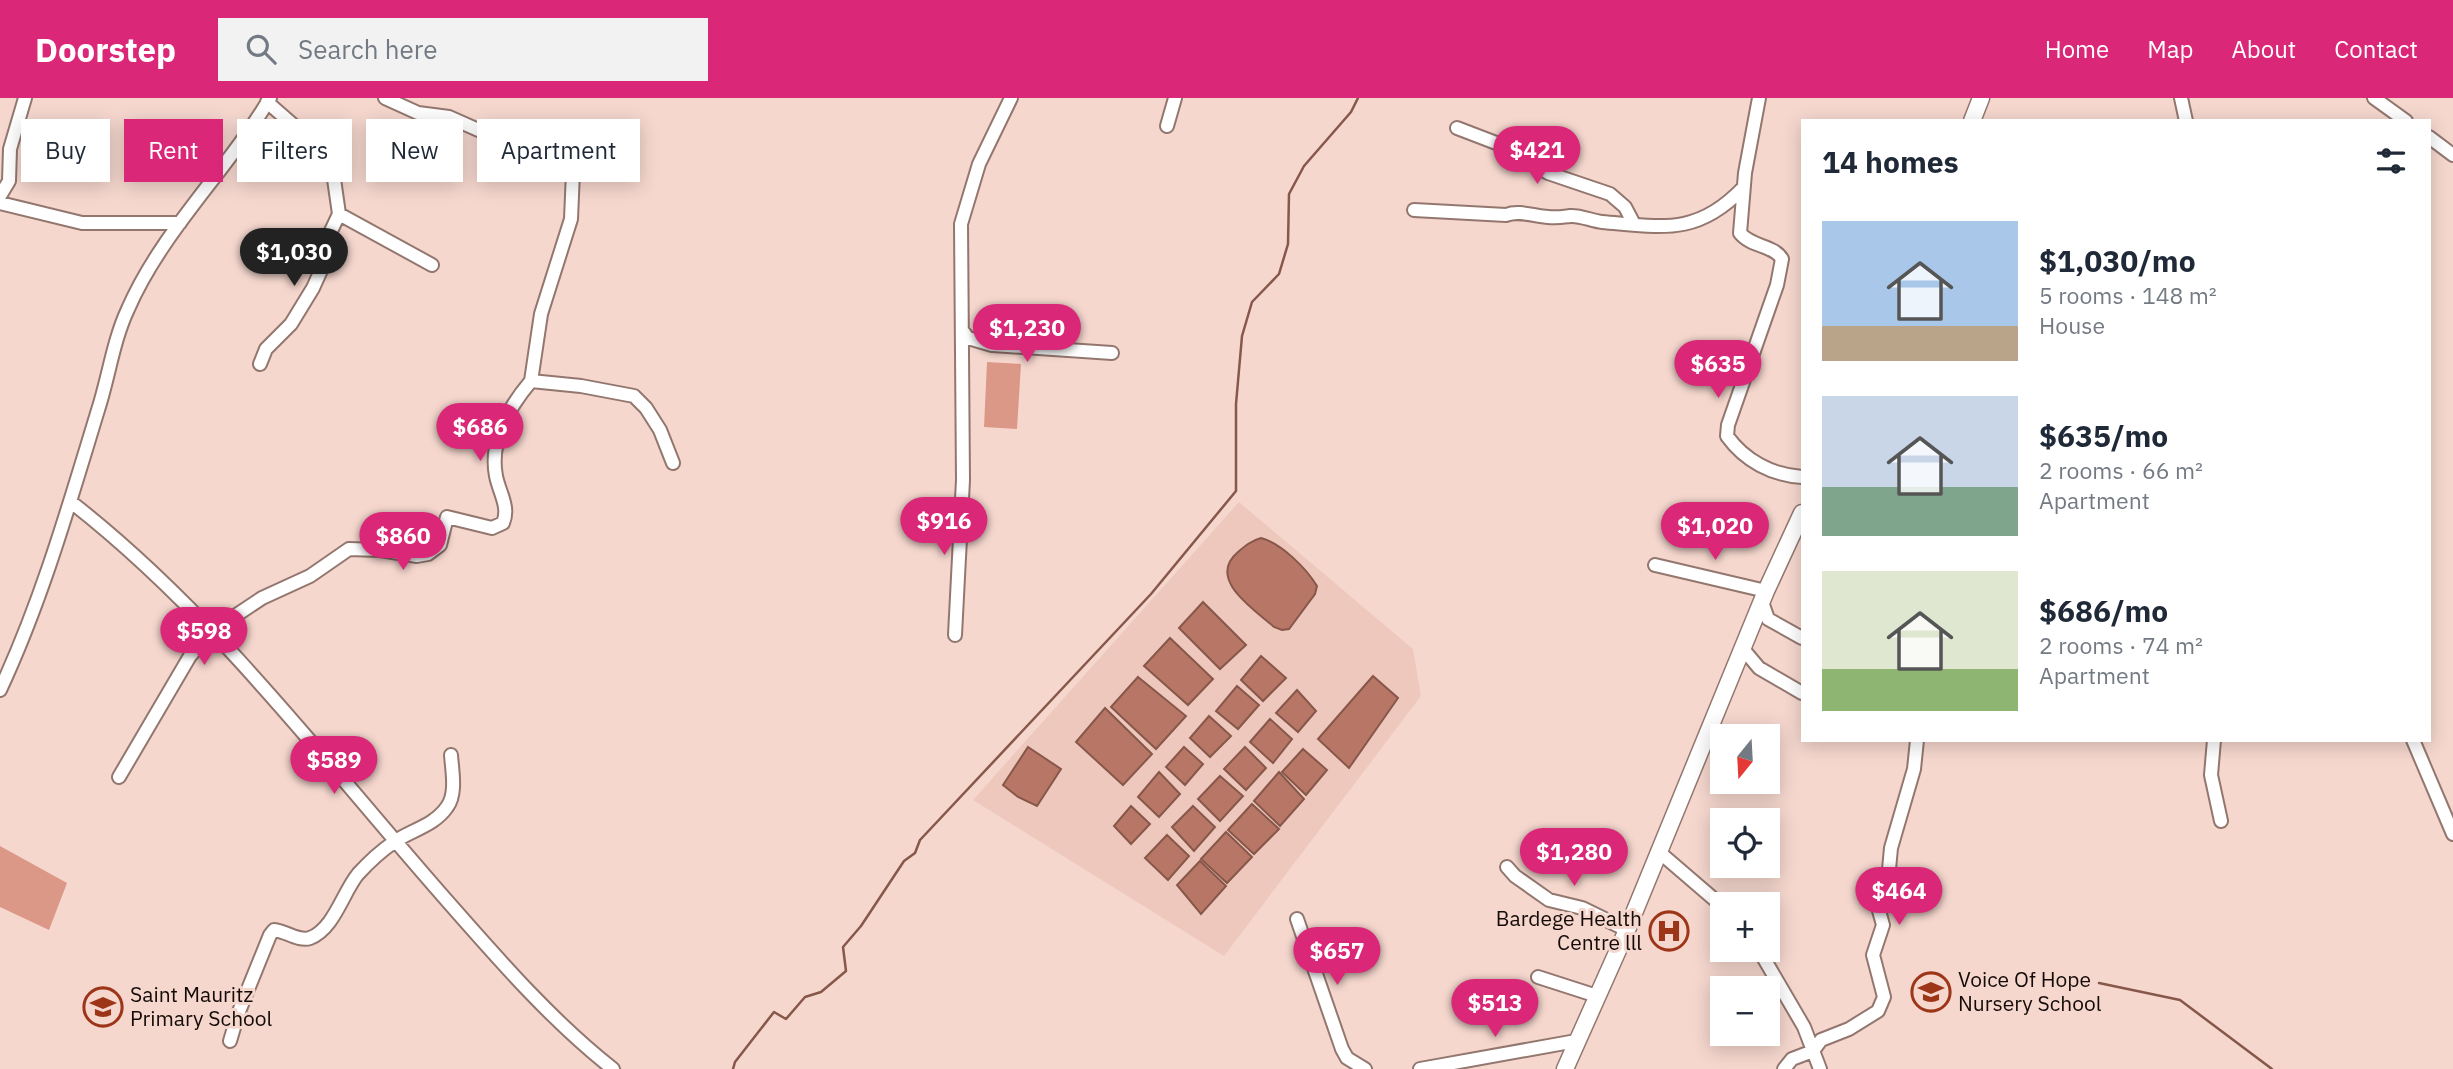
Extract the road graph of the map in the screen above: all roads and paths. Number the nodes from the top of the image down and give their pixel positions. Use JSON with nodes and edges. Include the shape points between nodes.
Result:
{"nodes":[{"id":1,"x":25,"y":98,"type":"edge"},
{"id":2,"x":385,"y":98,"type":"edge"},
{"id":3,"x":1011,"y":98,"type":"edge"},
{"id":4,"x":1175,"y":98,"type":"edge"},
{"id":5,"x":1759,"y":98,"type":"edge"},
{"id":6,"x":1982,"y":98,"type":"edge"},
{"id":7,"x":2181,"y":98,"type":"edge"},
{"id":8,"x":2374,"y":98,"type":"edge"},
{"id":9,"x":268,"y":100,"type":"edge"},
{"id":10,"x":1973,"y":119,"type":"edge"},
{"id":11,"x":2186,"y":119,"type":"edge"},
{"id":12,"x":2403,"y":119,"type":"edge"},
{"id":13,"x":1167,"y":126,"type":"dead end"},
{"id":14,"x":1457,"y":128,"type":"dead end"},
{"id":15,"x":2431,"y":138,"type":"edge"},
{"id":16,"x":2453,"y":155,"type":"edge"},
{"id":17,"x":1743,"y":188,"type":"junction"},
{"id":18,"x":0,"y":196,"type":"edge"},
{"id":19,"x":0,"y":203,"type":"edge"},
{"id":20,"x":1414,"y":210,"type":"dead end"},
{"id":21,"x":339,"y":214,"type":"junction"},
{"id":22,"x":180,"y":222,"type":"junction"},
{"id":23,"x":1634,"y":225,"type":"junction"},
{"id":24,"x":432,"y":265,"type":"dead end"},
{"id":25,"x":962,"y":330,"type":"junction"},
{"id":26,"x":1112,"y":353,"type":"dead end"},
{"id":27,"x":260,"y":364,"type":"dead end"},
{"id":28,"x":531,"y":381,"type":"junction"},
{"id":29,"x":673,"y":463,"type":"dead end"},
{"id":30,"x":1801,"y":477,"type":"edge"},
{"id":31,"x":71,"y":502,"type":"junction"},
{"id":32,"x":1801,"y":519,"type":"edge"},
{"id":33,"x":1798,"y":536,"type":"edge"},
{"id":34,"x":1655,"y":565,"type":"dead end"},
{"id":35,"x":1764,"y":596,"type":"junction"},
{"id":36,"x":211,"y":632,"type":"junction"},
{"id":37,"x":955,"y":635,"type":"dead end"},
{"id":38,"x":1801,"y":637,"type":"edge"},
{"id":39,"x":1743,"y":649,"type":"junction"},
{"id":40,"x":0,"y":690,"type":"edge"},
{"id":41,"x":1801,"y":692,"type":"edge"},
{"id":42,"x":1917,"y":742,"type":"edge"},
{"id":43,"x":2214,"y":742,"type":"edge"},
{"id":44,"x":2414,"y":742,"type":"edge"},
{"id":45,"x":451,"y":755,"type":"dead end"},
{"id":46,"x":119,"y":776,"type":"dead end"},
{"id":47,"x":2221,"y":821,"type":"dead end"},
{"id":48,"x":2453,"y":834,"type":"edge"},
{"id":49,"x":395,"y":841,"type":"junction"},
{"id":50,"x":1658,"y":851,"type":"junction"},
{"id":51,"x":1507,"y":867,"type":"dead end"},
{"id":52,"x":1710,"y":896,"type":"edge"},
{"id":53,"x":1297,"y":919,"type":"dead end"},
{"id":54,"x":1627,"y":930,"type":"junction"},
{"id":55,"x":1766,"y":962,"type":"edge"},
{"id":56,"x":1538,"y":977,"type":"dead end"},
{"id":57,"x":1597,"y":996,"type":"junction"},
{"id":58,"x":230,"y":1041,"type":"dead end"},
{"id":59,"x":1576,"y":1041,"type":"junction"},
{"id":60,"x":1813,"y":1051,"type":"junction"},
{"id":61,"x":613,"y":1069,"type":"edge"},
{"id":62,"x":1364,"y":1069,"type":"edge"},
{"id":63,"x":1420,"y":1069,"type":"edge"},
{"id":64,"x":1565,"y":1069,"type":"edge"},
{"id":65,"x":1784,"y":1069,"type":"edge"},
{"id":66,"x":1820,"y":1069,"type":"edge"}],
"edges":[{"from":1,"to":18,"type":"street","via":[[10,149],[9,181]]},
{"from":2,"to":28,"type":"street","via":[[418,113],[449,117],[573,172],[570,219],[541,314]]},
{"from":3,"to":25,"type":"street","via":[[979,164],[961,224]]},
{"from":4,"to":13,"type":"street"},
{"from":5,"to":17,"type":"street"},
{"from":6,"to":10,"type":"street"},
{"from":7,"to":11,"type":"street"},
{"from":8,"to":12,"type":"street"},
{"from":9,"to":21,"type":"street","via":[[331,158]]},
{"from":9,"to":22,"type":"street"},
{"from":14,"to":23,"type":"street","via":[[1504,146],[1548,173],[1610,194],[1625,207]]},
{"from":15,"to":16,"type":"street"},
{"from":17,"to":23,"type":"street","via":[[1719,210],[1685,225]]},
{"from":17,"to":30,"type":"street","via":[[1740,233],[1782,259],[1727,436],[1762,468]]},
{"from":19,"to":22,"type":"street","via":[[82,223]]},
{"from":20,"to":23,"type":"street","via":[[1516,212]]},
{"from":21,"to":24,"type":"street"},
{"from":21,"to":27,"type":"street","via":[[324,246],[313,288],[291,324],[266,349]]},
{"from":22,"to":31,"type":"street","via":[[127,311]]},
{"from":25,"to":26,"type":"street","via":[[968,338],[992,345]]},
{"from":25,"to":37,"type":"street","via":[[963,480]]},
{"from":28,"to":29,"type":"street","via":[[634,396],[660,430]]},
{"from":28,"to":36,"type":"street","via":[[506,416],[496,443],[495,474],[505,512],[503,523],[492,528],[447,517],[440,545],[417,556],[349,550]]},
{"from":31,"to":36,"type":"street","via":[[153,571]]},
{"from":31,"to":40,"type":"street","via":[[37,602]]},
{"from":32,"to":33,"type":"street"},
{"from":33,"to":35,"type":"street"},
{"from":34,"to":35,"type":"street"},
{"from":35,"to":38,"type":"street","via":[[1768,619]]},
{"from":35,"to":39,"type":"street"},
{"from":36,"to":46,"type":"street","via":[[190,656]]},
{"from":36,"to":49,"type":"street"},
{"from":39,"to":41,"type":"street","via":[[1759,668]]},
{"from":39,"to":50,"type":"street"},
{"from":42,"to":60,"type":"street","via":[[1914,769],[1891,848],[1886,901],[1878,907],[1883,925],[1872,955],[1883,988],[1882,1004],[1858,1024],[1821,1040]]},
{"from":43,"to":47,"type":"street","via":[[2213,789]]},
{"from":44,"to":48,"type":"street"},
{"from":45,"to":49,"type":"street","via":[[448,807],[421,829]]},
{"from":49,"to":58,"type":"street","via":[[358,874],[335,913],[316,934],[302,939],[274,930]]},
{"from":49,"to":61,"type":"street","via":[[509,971]]},
{"from":50,"to":52,"type":"street"},
{"from":50,"to":54,"type":"street"},
{"from":51,"to":54,"type":"street","via":[[1549,900],[1582,908]]},
{"from":53,"to":62,"type":"street","via":[[1342,1049]]},
{"from":54,"to":57,"type":"street"},
{"from":55,"to":60,"type":"street"},
{"from":56,"to":57,"type":"street"},
{"from":57,"to":59,"type":"street"},
{"from":59,"to":63,"type":"street"},
{"from":59,"to":64,"type":"street"},
{"from":60,"to":65,"type":"street","via":[[1792,1059]]},
{"from":60,"to":66,"type":"street"}]}
